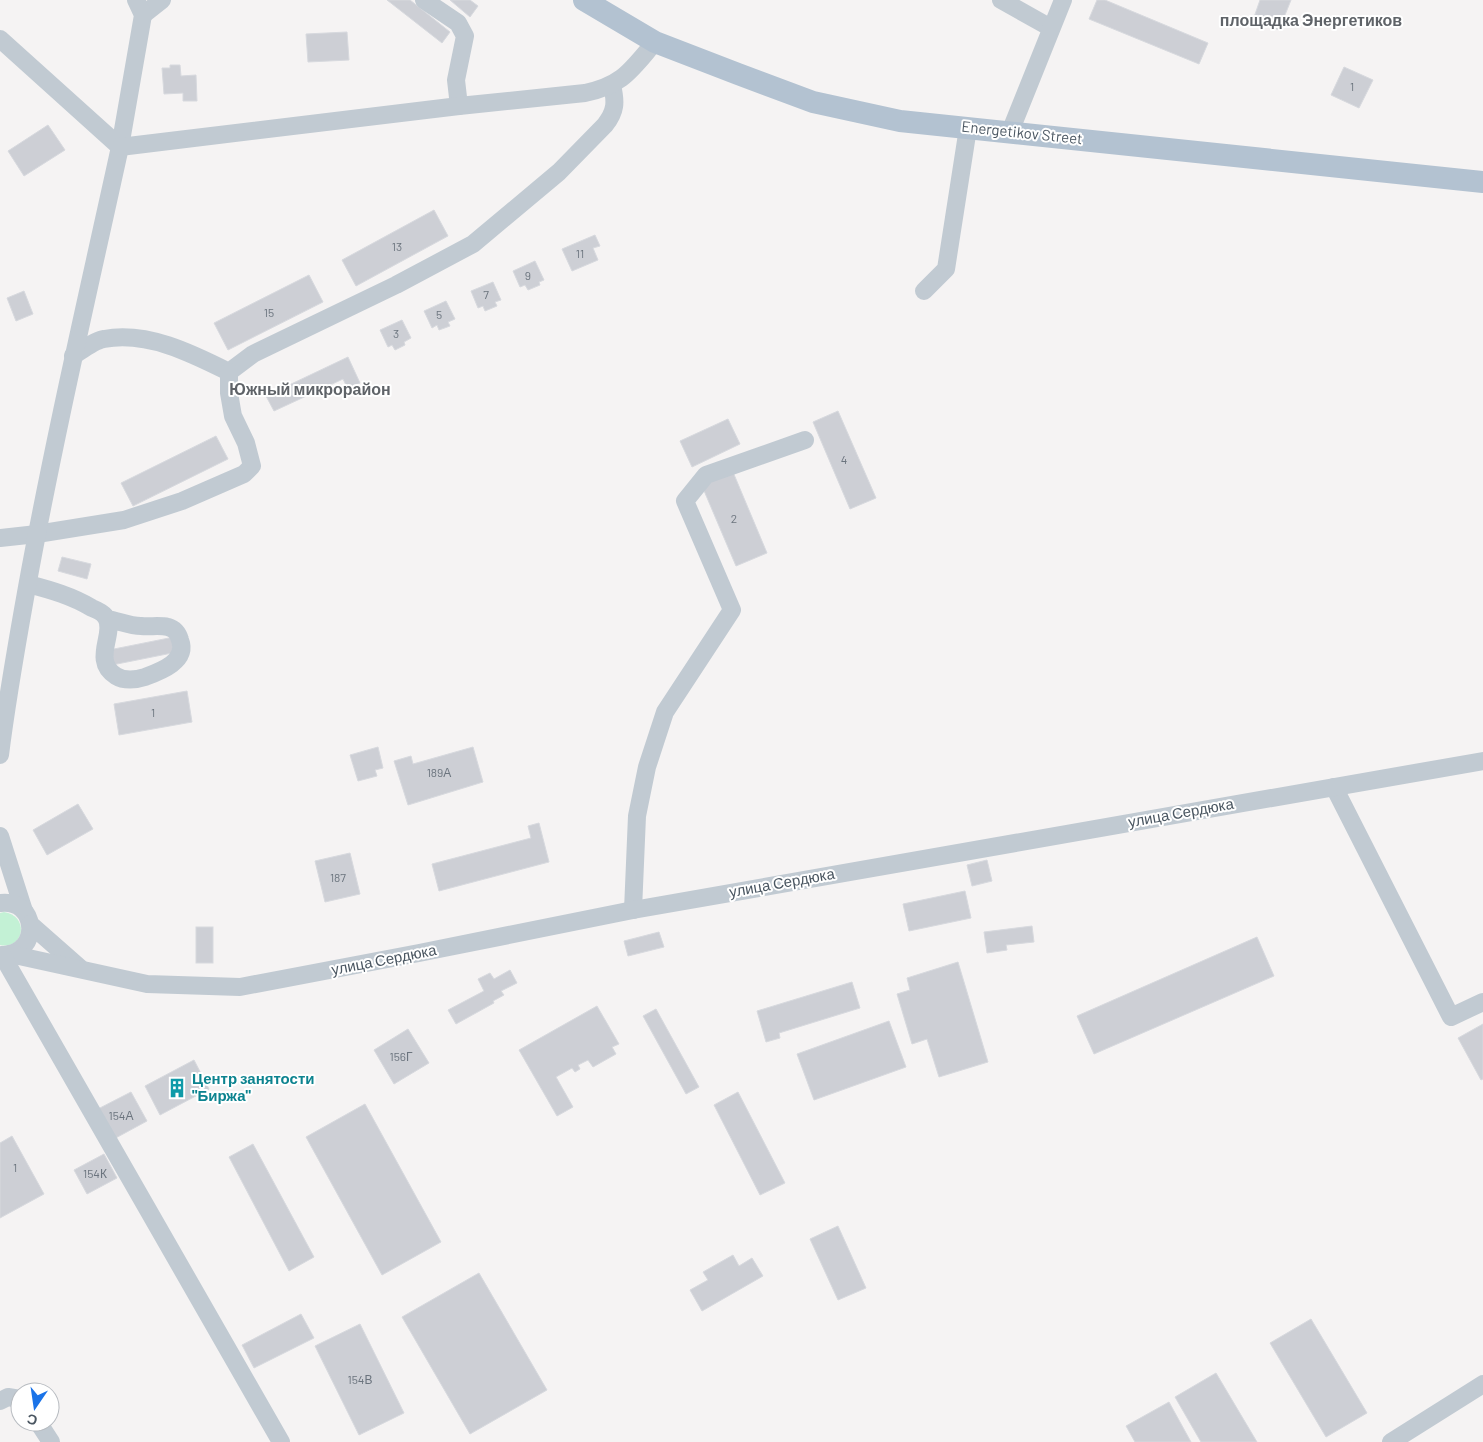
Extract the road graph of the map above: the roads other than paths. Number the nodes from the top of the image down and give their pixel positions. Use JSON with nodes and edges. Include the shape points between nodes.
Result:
{"nodes":[{"id":1,"x":162,"y":0,"type":"edge"},
{"id":2,"x":424,"y":0,"type":"edge"},
{"id":3,"x":584,"y":0,"type":"edge"},
{"id":4,"x":1001,"y":0,"type":"edge"},
{"id":5,"x":1063,"y":0,"type":"edge"},
{"id":6,"x":140,"y":8,"type":"edge"},
{"id":7,"x":1051,"y":28,"type":"junction"},
{"id":8,"x":0,"y":40,"type":"edge"},
{"id":9,"x":655,"y":42,"type":"junction"},
{"id":10,"x":612,"y":85,"type":"junction"},
{"id":11,"x":459,"y":106,"type":"junction"},
{"id":12,"x":968,"y":128,"type":"junction"},
{"id":13,"x":1010,"y":132,"type":"junction"},
{"id":14,"x":120,"y":147,"type":"junction"},
{"id":15,"x":1483,"y":182,"type":"edge"},
{"id":16,"x":924,"y":291,"type":"dead end"},
{"id":17,"x":74,"y":356,"type":"junction"},
{"id":18,"x":229,"y":372,"type":"junction"},
{"id":19,"x":805,"y":440,"type":"dead end"},
{"id":20,"x":37,"y":534,"type":"junction"},
{"id":21,"x":0,"y":538,"type":"edge"},
{"id":22,"x":28,"y":584,"type":"junction"},
{"id":23,"x":108,"y":619,"type":"junction"},
{"id":24,"x":3,"y":707,"type":"edge"},
{"id":25,"x":0,"y":755,"type":"edge"},
{"id":26,"x":1483,"y":760,"type":"edge"},
{"id":27,"x":1334,"y":787,"type":"junction"},
{"id":28,"x":0,"y":836,"type":"edge"},
{"id":29,"x":0,"y":903,"type":"edge"},
{"id":30,"x":633,"y":910,"type":"junction"},
{"id":31,"x":27,"y":918,"type":"junction"},
{"id":32,"x":4,"y":955,"type":"edge"},
{"id":33,"x":82,"y":970,"type":"junction"},
{"id":34,"x":1483,"y":1002,"type":"edge"},
{"id":35,"x":1483,"y":1384,"type":"edge"},
{"id":36,"x":281,"y":1442,"type":"edge"},
{"id":37,"x":1391,"y":1442,"type":"edge"}],
"edges":[{"from":1,"to":6,"type":"street"},
{"from":2,"to":11,"type":"street","via":[[458,23],[465,36],[456,80]]},
{"from":3,"to":9,"type":"main road","name":"Energetikov Street"},
{"from":4,"to":7,"type":"street"},
{"from":5,"to":7,"type":"street"},
{"from":6,"to":14,"type":"street"},
{"from":7,"to":13,"type":"street"},
{"from":8,"to":14,"type":"street"},
{"from":9,"to":10,"type":"street","via":[[627,75]]},
{"from":9,"to":12,"type":"main road","name":"Energetikov Street","via":[[813,102],[900,121]]},
{"from":10,"to":11,"type":"street","via":[[585,93]]},
{"from":10,"to":18,"type":"street","via":[[615,107],[605,125],[559,172],[472,244],[396,286],[253,354]]},
{"from":11,"to":14,"type":"street"},
{"from":12,"to":13,"type":"main road","name":"Energetikov Street"},
{"from":12,"to":16,"type":"street","via":[[946,269]]},
{"from":13,"to":15,"type":"main road","name":"Energetikov Street"},
{"from":14,"to":17,"type":"street"},
{"from":17,"to":18,"type":"street","via":[[102,339],[145,339],[190,353]]},
{"from":17,"to":20,"type":"street"},
{"from":18,"to":20,"type":"street","via":[[233,416],[246,443],[252,466],[244,474],[182,501],[124,520]]},
{"from":19,"to":30,"type":"street","via":[[706,475],[684,501],[732,610],[665,712],[650,758],[637,816]]},
{"from":20,"to":21,"type":"street"},
{"from":20,"to":22,"type":"street"},
{"from":22,"to":23,"type":"street","via":[[82,602]]},
{"from":22,"to":24,"type":"street"},
{"from":23,"to":23,"type":"street","via":[[105,660],[108,669],[120,678],[138,680],[152,675],[167,668],[180,656],[181,642],[177,632],[170,627],[135,626]]},
{"from":24,"to":25,"type":"street"},
{"from":26,"to":27,"type":"street","name":"улица Сердюка"},
{"from":27,"to":30,"type":"street","name":"улица Сердюка"},
{"from":27,"to":34,"type":"street","via":[[1451,1018]]},
{"from":28,"to":31,"type":"street"},
{"from":29,"to":31,"type":"street","via":[[18,906]]},
{"from":30,"to":33,"type":"street","name":"улица Сердюка","via":[[240,987],[147,984]]},
{"from":31,"to":32,"type":"street","via":[[28,940],[18,951]]},
{"from":31,"to":33,"type":"street"},
{"from":32,"to":33,"type":"street","name":"улица Сердюка"},
{"from":32,"to":36,"type":"street"},
{"from":35,"to":37,"type":"street"}]}
